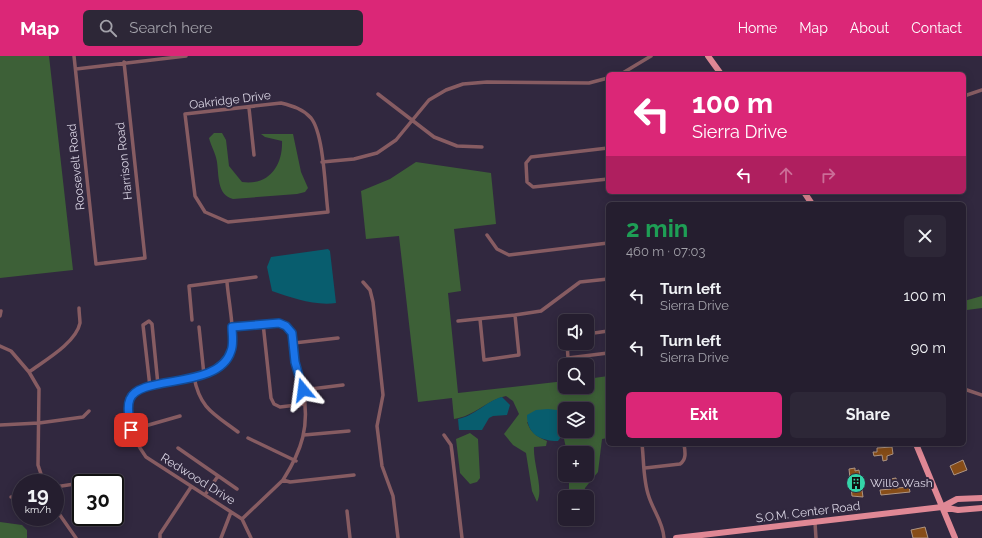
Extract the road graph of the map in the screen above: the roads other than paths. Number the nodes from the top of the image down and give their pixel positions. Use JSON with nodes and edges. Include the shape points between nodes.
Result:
{"nodes":[{"id":1,"x":74,"y":56,"type":"edge"},
{"id":2,"x":186,"y":56,"type":"edge"},
{"id":3,"x":651,"y":56,"type":"edge"},
{"id":4,"x":708,"y":56,"type":"edge"},
{"id":5,"x":170,"y":57,"type":"edge"},
{"id":6,"x":124,"y":62,"type":"junction"},
{"id":7,"x":76,"y":68,"type":"junction"},
{"id":8,"x":623,"y":72,"type":"edge"},
{"id":9,"x":720,"y":72,"type":"edge"},
{"id":10,"x":606,"y":79,"type":"edge"},
{"id":11,"x":982,"y":90,"type":"edge"},
{"id":12,"x":378,"y":94,"type":"dead end"},
{"id":13,"x":966,"y":95,"type":"edge"},
{"id":14,"x":249,"y":108,"type":"junction"},
{"id":15,"x":412,"y":119,"type":"junction"},
{"id":16,"x":482,"y":147,"type":"dead end"},
{"id":17,"x":606,"y":148,"type":"edge"},
{"id":18,"x":254,"y":155,"type":"dead end"},
{"id":19,"x":322,"y":162,"type":"junction"},
{"id":20,"x":606,"y":179,"type":"edge"},
{"id":21,"x":487,"y":235,"type":"dead end"},
{"id":22,"x":606,"y":243,"type":"edge"},
{"id":23,"x":96,"y":264,"type":"joint"},
{"id":24,"x":256,"y":277,"type":"dead end"},
{"id":25,"x":606,"y":279,"type":"edge"},
{"id":26,"x":227,"y":282,"type":"junction"},
{"id":27,"x":363,"y":282,"type":"dead end"},
{"id":28,"x":79,"y":308,"type":"dead end"},
{"id":29,"x":1,"y":311,"type":"dead end"},
{"id":30,"x":515,"y":315,"type":"junction"},
{"id":31,"x":0,"y":316,"type":"edge"},
{"id":32,"x":480,"y":319,"type":"junction"},
{"id":33,"x":192,"y":320,"type":"dead end"},
{"id":34,"x":458,"y":321,"type":"dead end"},
{"id":35,"x":263,"y":323,"type":"junction"},
{"id":36,"x":199,"y":327,"type":"dead end"},
{"id":37,"x":232,"y":327,"type":"junction"},
{"id":38,"x":606,"y":331,"type":"edge"},
{"id":39,"x":594,"y":333,"type":"edge"},
{"id":40,"x":338,"y":338,"type":"dead end"},
{"id":41,"x":294,"y":343,"type":"junction"},
{"id":42,"x":0,"y":346,"type":"edge"},
{"id":43,"x":567,"y":350,"type":"edge"},
{"id":44,"x":606,"y":353,"type":"edge"},
{"id":45,"x":29,"y":372,"type":"junction"},
{"id":46,"x":204,"y":375,"type":"junction"},
{"id":47,"x":194,"y":377,"type":"junction"},
{"id":48,"x":158,"y":385,"type":"junction"},
{"id":49,"x":343,"y":385,"type":"dead end"},
{"id":50,"x":150,"y":387,"type":"junction"},
{"id":51,"x":303,"y":390,"type":"junction"},
{"id":52,"x":966,"y":390,"type":"edge"},
{"id":53,"x":982,"y":395,"type":"edge"},
{"id":54,"x":305,"y":404,"type":"junction"},
{"id":55,"x":89,"y":411,"type":"dead end"},
{"id":56,"x":180,"y":416,"type":"dead end"},
{"id":57,"x":39,"y":423,"type":"junction"},
{"id":58,"x":0,"y":425,"type":"edge"},
{"id":59,"x":131,"y":430,"type":"junction"},
{"id":60,"x":349,"y":431,"type":"dead end"},
{"id":61,"x":238,"y":432,"type":"dead end"},
{"id":62,"x":304,"y":435,"type":"junction"},
{"id":63,"x":444,"y":435,"type":"dead end"},
{"id":64,"x":248,"y":438,"type":"dead end"},
{"id":65,"x":642,"y":446,"type":"edge"},
{"id":66,"x":684,"y":446,"type":"edge"},
{"id":67,"x":917,"y":446,"type":"edge"},
{"id":68,"x":178,"y":448,"type":"dead end"},
{"id":69,"x":296,"y":460,"type":"junction"},
{"id":70,"x":644,"y":468,"type":"junction"},
{"id":71,"x":41,"y":474,"type":"edge"},
{"id":72,"x":354,"y":475,"type":"dead end"},
{"id":73,"x":218,"y":476,"type":"junction"},
{"id":74,"x":283,"y":480,"type":"junction"},
{"id":75,"x":191,"y":487,"type":"junction"},
{"id":76,"x":237,"y":489,"type":"dead end"},
{"id":77,"x":205,"y":495,"type":"junction"},
{"id":78,"x":982,"y":498,"type":"edge"},
{"id":79,"x":942,"y":508,"type":"junction"},
{"id":80,"x":982,"y":508,"type":"edge"},
{"id":81,"x":347,"y":511,"type":"dead end"},
{"id":82,"x":231,"y":512,"type":"junction"},
{"id":83,"x":242,"y":519,"type":"junction"},
{"id":84,"x":64,"y":521,"type":"edge"},
{"id":85,"x":815,"y":523,"type":"junction"},
{"id":86,"x":76,"y":538,"type":"edge"},
{"id":87,"x":160,"y":538,"type":"edge"},
{"id":88,"x":221,"y":538,"type":"edge"},
{"id":89,"x":251,"y":538,"type":"edge"},
{"id":90,"x":350,"y":538,"type":"edge"},
{"id":91,"x":398,"y":538,"type":"edge"},
{"id":92,"x":462,"y":538,"type":"edge"},
{"id":93,"x":664,"y":538,"type":"edge"},
{"id":94,"x":676,"y":538,"type":"edge"},
{"id":95,"x":816,"y":538,"type":"edge"},
{"id":96,"x":955,"y":538,"type":"edge"}],
"edges":[{"from":1,"to":7,"type":"street","name":"Roosevelt Road"},
{"from":2,"to":5,"type":"street"},
{"from":3,"to":8,"type":"street"},
{"from":4,"to":9,"type":"main road"},
{"from":5,"to":6,"type":"street"},
{"from":6,"to":7,"type":"street"},
{"from":6,"to":23,"type":"street","name":"Harrison Road","via":[[145,258]]},
{"from":7,"to":23,"type":"street","name":"Roosevelt Road"},
{"from":10,"to":15,"type":"street","via":[[589,83],[463,84],[429,100]]},
{"from":11,"to":13,"type":"street"},
{"from":12,"to":15,"type":"street"},
{"from":14,"to":18,"type":"street"},
{"from":14,"to":19,"type":"street","name":"Oakridge Drive","via":[[281,104],[305,112],[316,127]]},
{"from":14,"to":19,"type":"street","name":"Oakridge Drive","via":[[185,114],[194,196],[205,212],[228,222],[328,212]]},
{"from":15,"to":16,"type":"street","via":[[434,137],[457,146]]},
{"from":15,"to":19,"type":"street","via":[[396,140],[377,153],[354,159]]},
{"from":17,"to":20,"type":"street","via":[[531,157],[526,163],[527,182],[533,187]]},
{"from":21,"to":22,"type":"street","via":[[497,249],[509,255]]},
{"from":24,"to":26,"type":"street"},
{"from":25,"to":30,"type":"street","via":[[580,282],[542,311]]},
{"from":26,"to":33,"type":"street","via":[[189,286]]},
{"from":26,"to":37,"type":"street","name":"Redwood Drive"},
{"from":27,"to":91,"type":"street","via":[[370,290],[373,302],[383,395],[377,426],[382,466],[393,496]]},
{"from":28,"to":45,"type":"street","via":[[80,323],[75,334],[67,344]]},
{"from":29,"to":31,"type":"street"},
{"from":30,"to":32,"type":"street"},
{"from":30,"to":32,"type":"street","via":[[519,355],[484,360]]},
{"from":32,"to":34,"type":"street"},
{"from":35,"to":37,"type":"street"},
{"from":35,"to":41,"type":"street","via":[[279,323],[286,326],[292,333]]},
{"from":35,"to":54,"type":"street","via":[[271,398],[274,404],[280,407]]},
{"from":36,"to":46,"type":"street"},
{"from":37,"to":46,"type":"street","name":"Redwood Drive","via":[[231,351],[224,363]]},
{"from":38,"to":39,"type":"street"},
{"from":40,"to":41,"type":"street"},
{"from":41,"to":51,"type":"street","via":[[295,362]]},
{"from":42,"to":45,"type":"street","via":[[11,352]]},
{"from":43,"to":44,"type":"street","via":[[568,358]]},
{"from":45,"to":57,"type":"street","via":[[39,389]]},
{"from":46,"to":47,"type":"street","name":"Redwood Drive"},
{"from":47,"to":48,"type":"street","name":"Redwood Drive"},
{"from":47,"to":61,"type":"street","via":[[202,403]]},
{"from":48,"to":50,"type":"street","name":"Redwood Drive"},
{"from":48,"to":50,"type":"street","via":[[152,324],[149,321],[143,324]]},
{"from":49,"to":51,"type":"street"},
{"from":50,"to":59,"type":"street","name":"Redwood Drive","via":[[139,390],[130,398],[128,411]]},
{"from":51,"to":54,"type":"street"},
{"from":52,"to":53,"type":"street"},
{"from":54,"to":62,"type":"street"},
{"from":55,"to":57,"type":"street","via":[[83,417]]},
{"from":56,"to":59,"type":"street"},
{"from":57,"to":58,"type":"street"},
{"from":57,"to":71,"type":"street","via":[[38,465]]},
{"from":59,"to":75,"type":"street","name":"Redwood Drive","via":[[138,447],[146,457]]},
{"from":60,"to":62,"type":"street"},
{"from":62,"to":69,"type":"street"},
{"from":63,"to":92,"type":"street","via":[[451,445]]},
{"from":64,"to":69,"type":"street"},
{"from":65,"to":70,"type":"street"},
{"from":66,"to":70,"type":"street","via":[[685,457],[680,464]]},
{"from":67,"to":79,"type":"main road"},
{"from":68,"to":73,"type":"street"},
{"from":69,"to":74,"type":"street"},
{"from":70,"to":93,"type":"street","via":[[649,498],[662,524]]},
{"from":72,"to":74,"type":"street","via":[[290,482]]},
{"from":73,"to":76,"type":"street"},
{"from":73,"to":77,"type":"street"},
{"from":74,"to":83,"type":"street"},
{"from":75,"to":77,"type":"street","name":"Redwood Drive"},
{"from":75,"to":87,"type":"street","via":[[160,534]]},
{"from":77,"to":82,"type":"street","name":"Redwood Drive"},
{"from":78,"to":79,"type":"main road","name":"S.O.M. Center Road","via":[[957,499]]},
{"from":79,"to":80,"type":"main road","name":"S.O.M. Center Road"},
{"from":79,"to":85,"type":"main road","name":"S.O.M. Center Road"},
{"from":79,"to":96,"type":"main road"},
{"from":81,"to":90,"type":"street"},
{"from":82,"to":83,"type":"street","name":"Redwood Drive"},
{"from":82,"to":88,"type":"street"},
{"from":83,"to":89,"type":"street","name":"Redwood Drive"},
{"from":84,"to":86,"type":"street"},
{"from":85,"to":94,"type":"main road","name":"S.O.M. Center Road"},
{"from":85,"to":95,"type":"street"}]}
